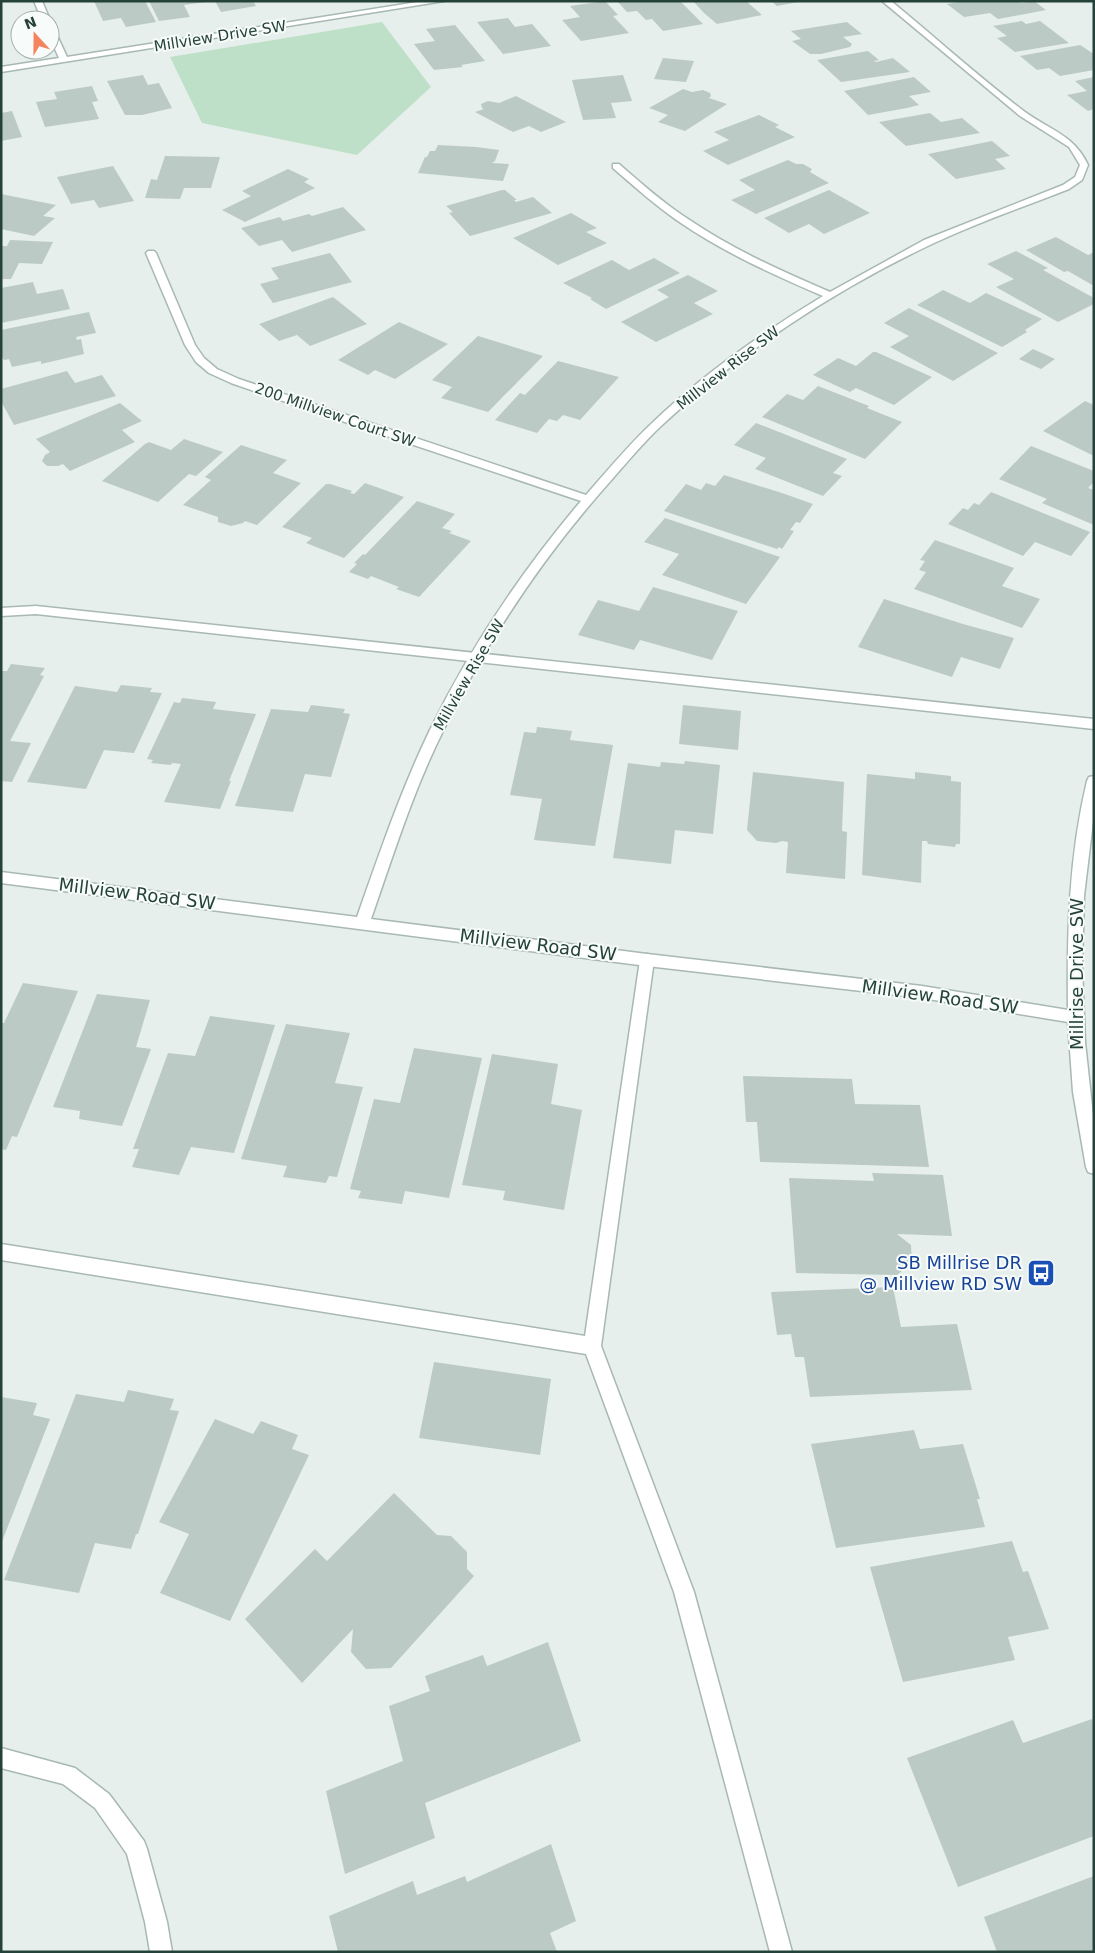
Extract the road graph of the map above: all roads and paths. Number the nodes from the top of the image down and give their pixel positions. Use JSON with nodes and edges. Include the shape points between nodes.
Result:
{"nodes":[{"id":1,"x":440,"y":1,"type":"edge"},
{"id":2,"x":886,"y":1,"type":"edge"},
{"id":3,"x":60,"y":51,"type":"edge"},
{"id":4,"x":64,"y":60,"type":"junction"},
{"id":5,"x":1,"y":70,"type":"edge"},
{"id":6,"x":616,"y":166,"type":"dead end"},
{"id":7,"x":150,"y":253,"type":"dead end"},
{"id":8,"x":830,"y":295,"type":"junction"},
{"id":9,"x":587,"y":499,"type":"junction"},
{"id":10,"x":1,"y":612,"type":"edge"},
{"id":11,"x":476,"y":658,"type":"junction"},
{"id":12,"x":1094,"y":724,"type":"edge"},
{"id":13,"x":1094,"y":781,"type":"edge"},
{"id":14,"x":1,"y":877,"type":"edge"},
{"id":15,"x":363,"y":922,"type":"junction"},
{"id":16,"x":647,"y":960,"type":"junction"},
{"id":17,"x":1075,"y":1017,"type":"junction"},
{"id":18,"x":1094,"y":1167,"type":"edge"},
{"id":19,"x":1,"y":1252,"type":"edge"},
{"id":20,"x":592,"y":1346,"type":"junction"},
{"id":21,"x":1,"y":1758,"type":"edge"},
{"id":22,"x":161,"y":1952,"type":"edge"},
{"id":23,"x":781,"y":1952,"type":"edge"}],
"edges":[{"from":1,"to":4,"type":"street","name":"Millview Drive SW"},
{"from":2,"to":8,"type":"street","name":"Millview Rise SW","via":[[1023,114],[1072,145],[1084,165],[1079,178],[1066,187],[910,250]]},
{"from":3,"to":4,"type":"street"},
{"from":4,"to":5,"type":"street","name":"Millview Drive SW"},
{"from":6,"to":8,"type":"street","via":[[694,228],[781,274]]},
{"from":7,"to":9,"type":"street","name":"200 Millview Court SW","via":[[190,345],[213,371],[310,407]]},
{"from":8,"to":9,"type":"street","name":"Millview Rise SW","via":[[765,337],[697,389],[657,424]]},
{"from":9,"to":11,"type":"street","name":"Millview Rise SW","via":[[534,565]]},
{"from":10,"to":11,"type":"street","via":[[36,610]]},
{"from":11,"to":12,"type":"street"},
{"from":11,"to":15,"type":"street","name":"Millview Rise SW","via":[[435,734],[402,810]]},
{"from":13,"to":17,"type":"street","name":"Millrise Drive SW","via":[[1085,814],[1074,922]]},
{"from":14,"to":15,"type":"street","name":"Millview Road SW"},
{"from":15,"to":16,"type":"street","name":"Millview Road SW"},
{"from":16,"to":17,"type":"street","name":"Millview Road SW","via":[[922,992]]},
{"from":16,"to":20,"type":"street"},
{"from":17,"to":18,"type":"street","name":"Millrise Drive SW","via":[[1078,1080]]},
{"from":19,"to":20,"type":"street"},
{"from":20,"to":23,"type":"street","via":[[684,1592]]},
{"from":21,"to":22,"type":"street","via":[[68,1775],[102,1801],[136,1849]]}]}
